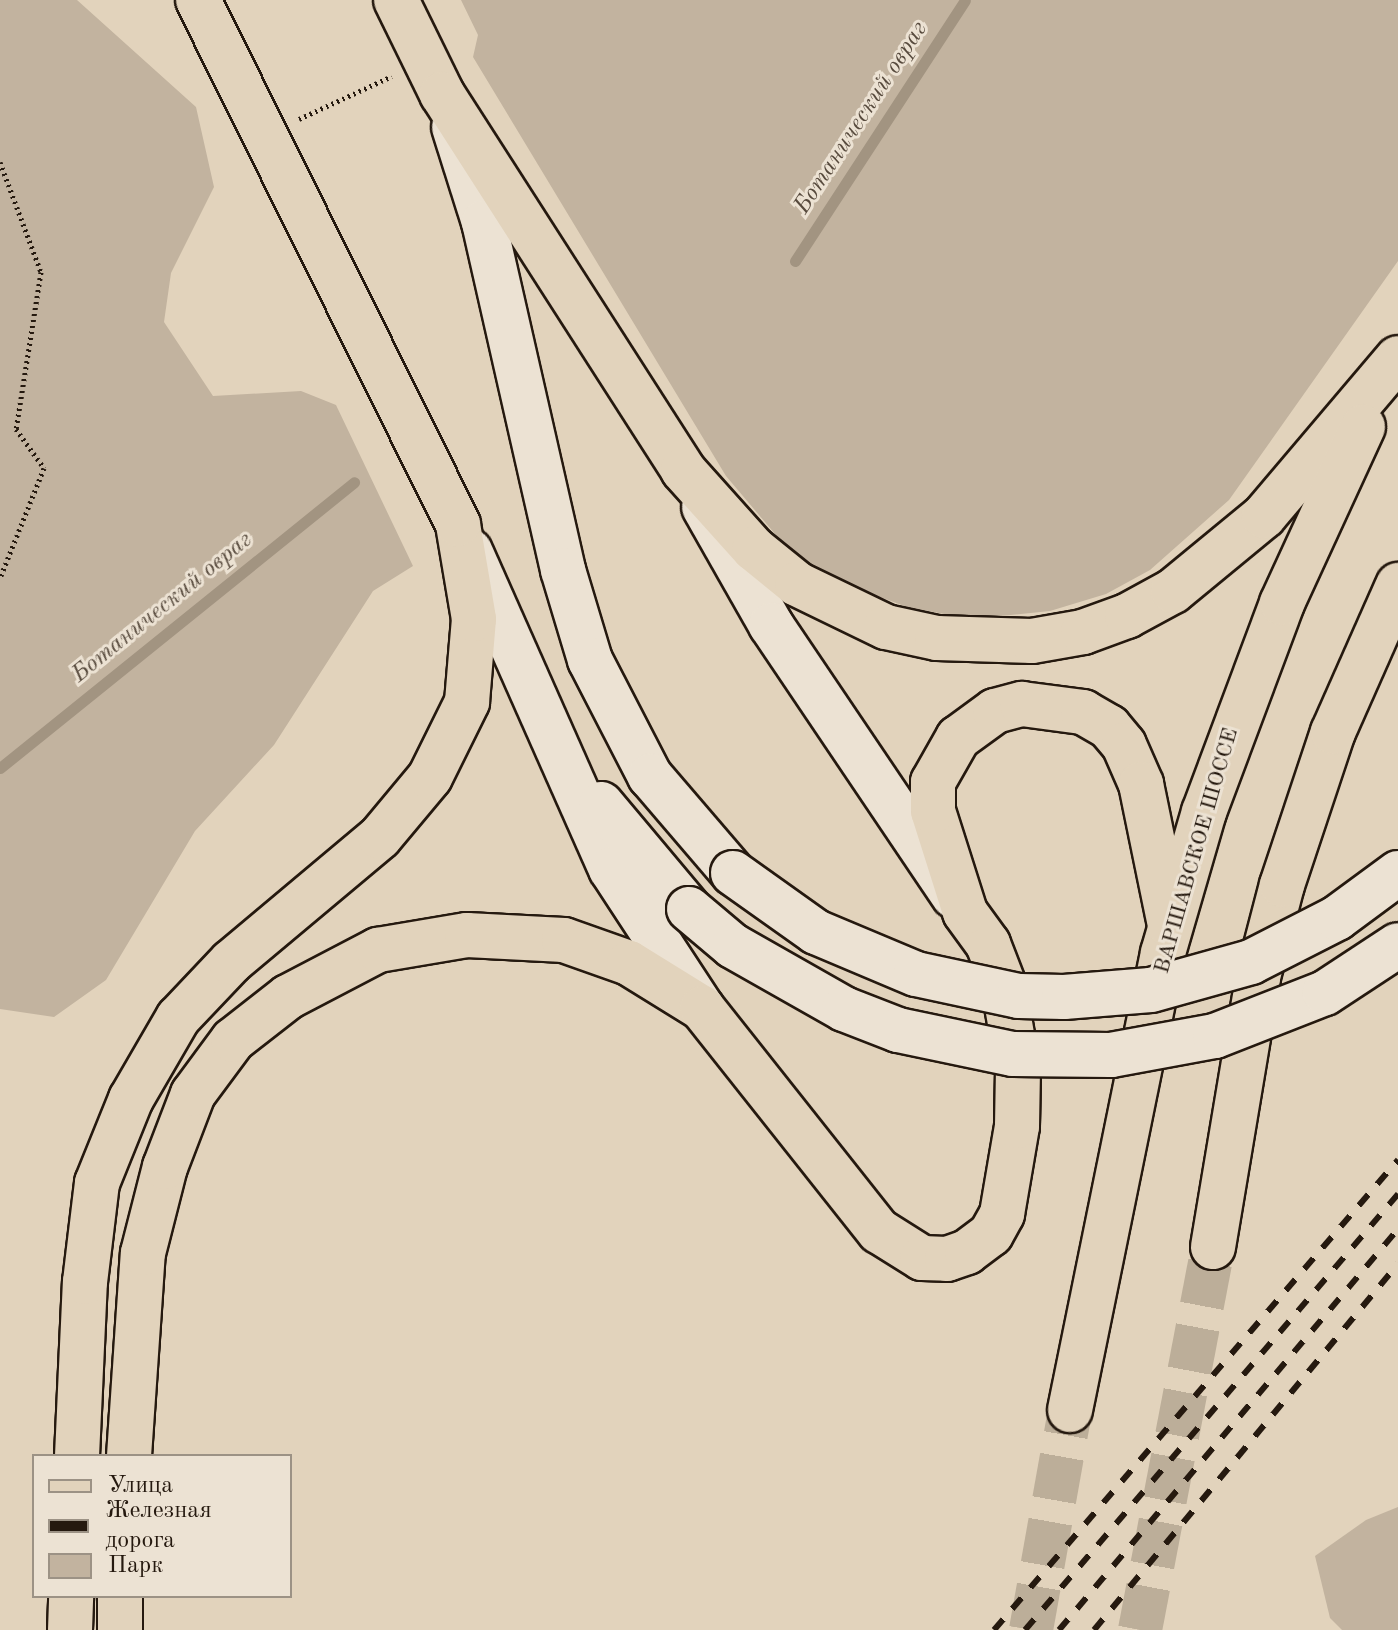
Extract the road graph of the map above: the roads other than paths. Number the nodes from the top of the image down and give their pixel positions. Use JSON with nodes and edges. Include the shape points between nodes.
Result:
{"nodes":[{"id":1,"x":396,"y":0,"type":"edge"},
{"id":2,"x":198,"y":1,"type":"edge"},
{"id":3,"x":434,"y":77,"type":"junction"},
{"id":4,"x":1398,"y":358,"type":"edge"},
{"id":5,"x":1398,"y":366,"type":"edge"},
{"id":6,"x":683,"y":470,"type":"junction"},
{"id":7,"x":458,"y":524,"type":"junction"},
{"id":8,"x":1398,"y":585,"type":"edge"},
{"id":9,"x":539,"y":708,"type":"junction"},
{"id":10,"x":1398,"y":873,"type":"edge"},
{"id":11,"x":965,"y":912,"type":"junction"},
{"id":12,"x":1170,"y":925,"type":"junction"},
{"id":13,"x":1398,"y":945,"type":"edge"},
{"id":14,"x":702,"y":1008,"type":"junction"},
{"id":15,"x":1213,"y":1247,"type":"tunnel mouth"},
{"id":16,"x":1070,"y":1410,"type":"tunnel mouth"},
{"id":17,"x":77,"y":1454,"type":"edge"},
{"id":18,"x":129,"y":1454,"type":"edge"},
{"id":19,"x":71,"y":1598,"type":"edge"},
{"id":20,"x":120,"y":1598,"type":"edge"},
{"id":21,"x":70,"y":1630,"type":"edge"},
{"id":22,"x":120,"y":1630,"type":"edge"}],
"edges":[{"from":1,"to":3,"type":"main road"},
{"from":2,"to":7,"type":"main road"},
{"from":3,"to":6,"type":"main road"},
{"from":3,"to":10,"type":"street","bridge":true,"via":[[484,222],[563,570],[590,660],[650,776],[733,873],[816,932],[916,974],[1019,996],[1064,997],[1151,990],[1251,962],[1324,925]]},
{"from":4,"to":6,"type":"main road","via":[[1264,516],[1208,564],[1127,616],[1083,632],[1032,641],[937,638],[842,610],[797,584],[754,549]]},
{"from":5,"to":12,"type":"main road","name":"ВАРШАВСКОЕ ШОССЕ","via":[[1326,503],[1243,698]]},
{"from":6,"to":11,"type":"street","via":[[771,625]]},
{"from":7,"to":9,"type":"street"},
{"from":7,"to":17,"type":"main road","via":[[474,619],[467,702],[430,777],[380,837],[231,962],[189,1006],[131,1099],[97,1183],[85,1282]]},
{"from":8,"to":15,"type":"main road","via":[[1333,732],[1282,885],[1258,977]]},
{"from":9,"to":13,"type":"street","bridge":true,"via":[[605,810],[689,909],[733,946],[844,1009],[898,1030],[1013,1054],[1111,1055],[1215,1036],[1325,993]]},
{"from":9,"to":14,"type":"street","via":[[611,869]]},
{"from":11,"to":12,"type":"main road","via":[[933,811],[933,782],[941,761],[973,723],[995,711],[1050,704],[1083,712],[1109,727],[1124,745],[1141,784]]},
{"from":11,"to":14,"type":"main road","via":[[988,944],[1003,983],[1018,1069],[1017,1126],[1002,1214],[991,1234],[967,1252],[947,1259],[922,1258],[879,1231]]},
{"from":12,"to":16,"type":"main road","name":"ВАРШАВСКОЕ ШОССЕ"},
{"from":14,"to":18,"type":"main road","via":[[629,963],[564,940],[467,935],[378,950],[277,1005],[233,1040],[193,1094],[165,1167],[143,1253]]},
{"from":19,"to":21,"type":"main road"},
{"from":20,"to":22,"type":"main road"}]}
